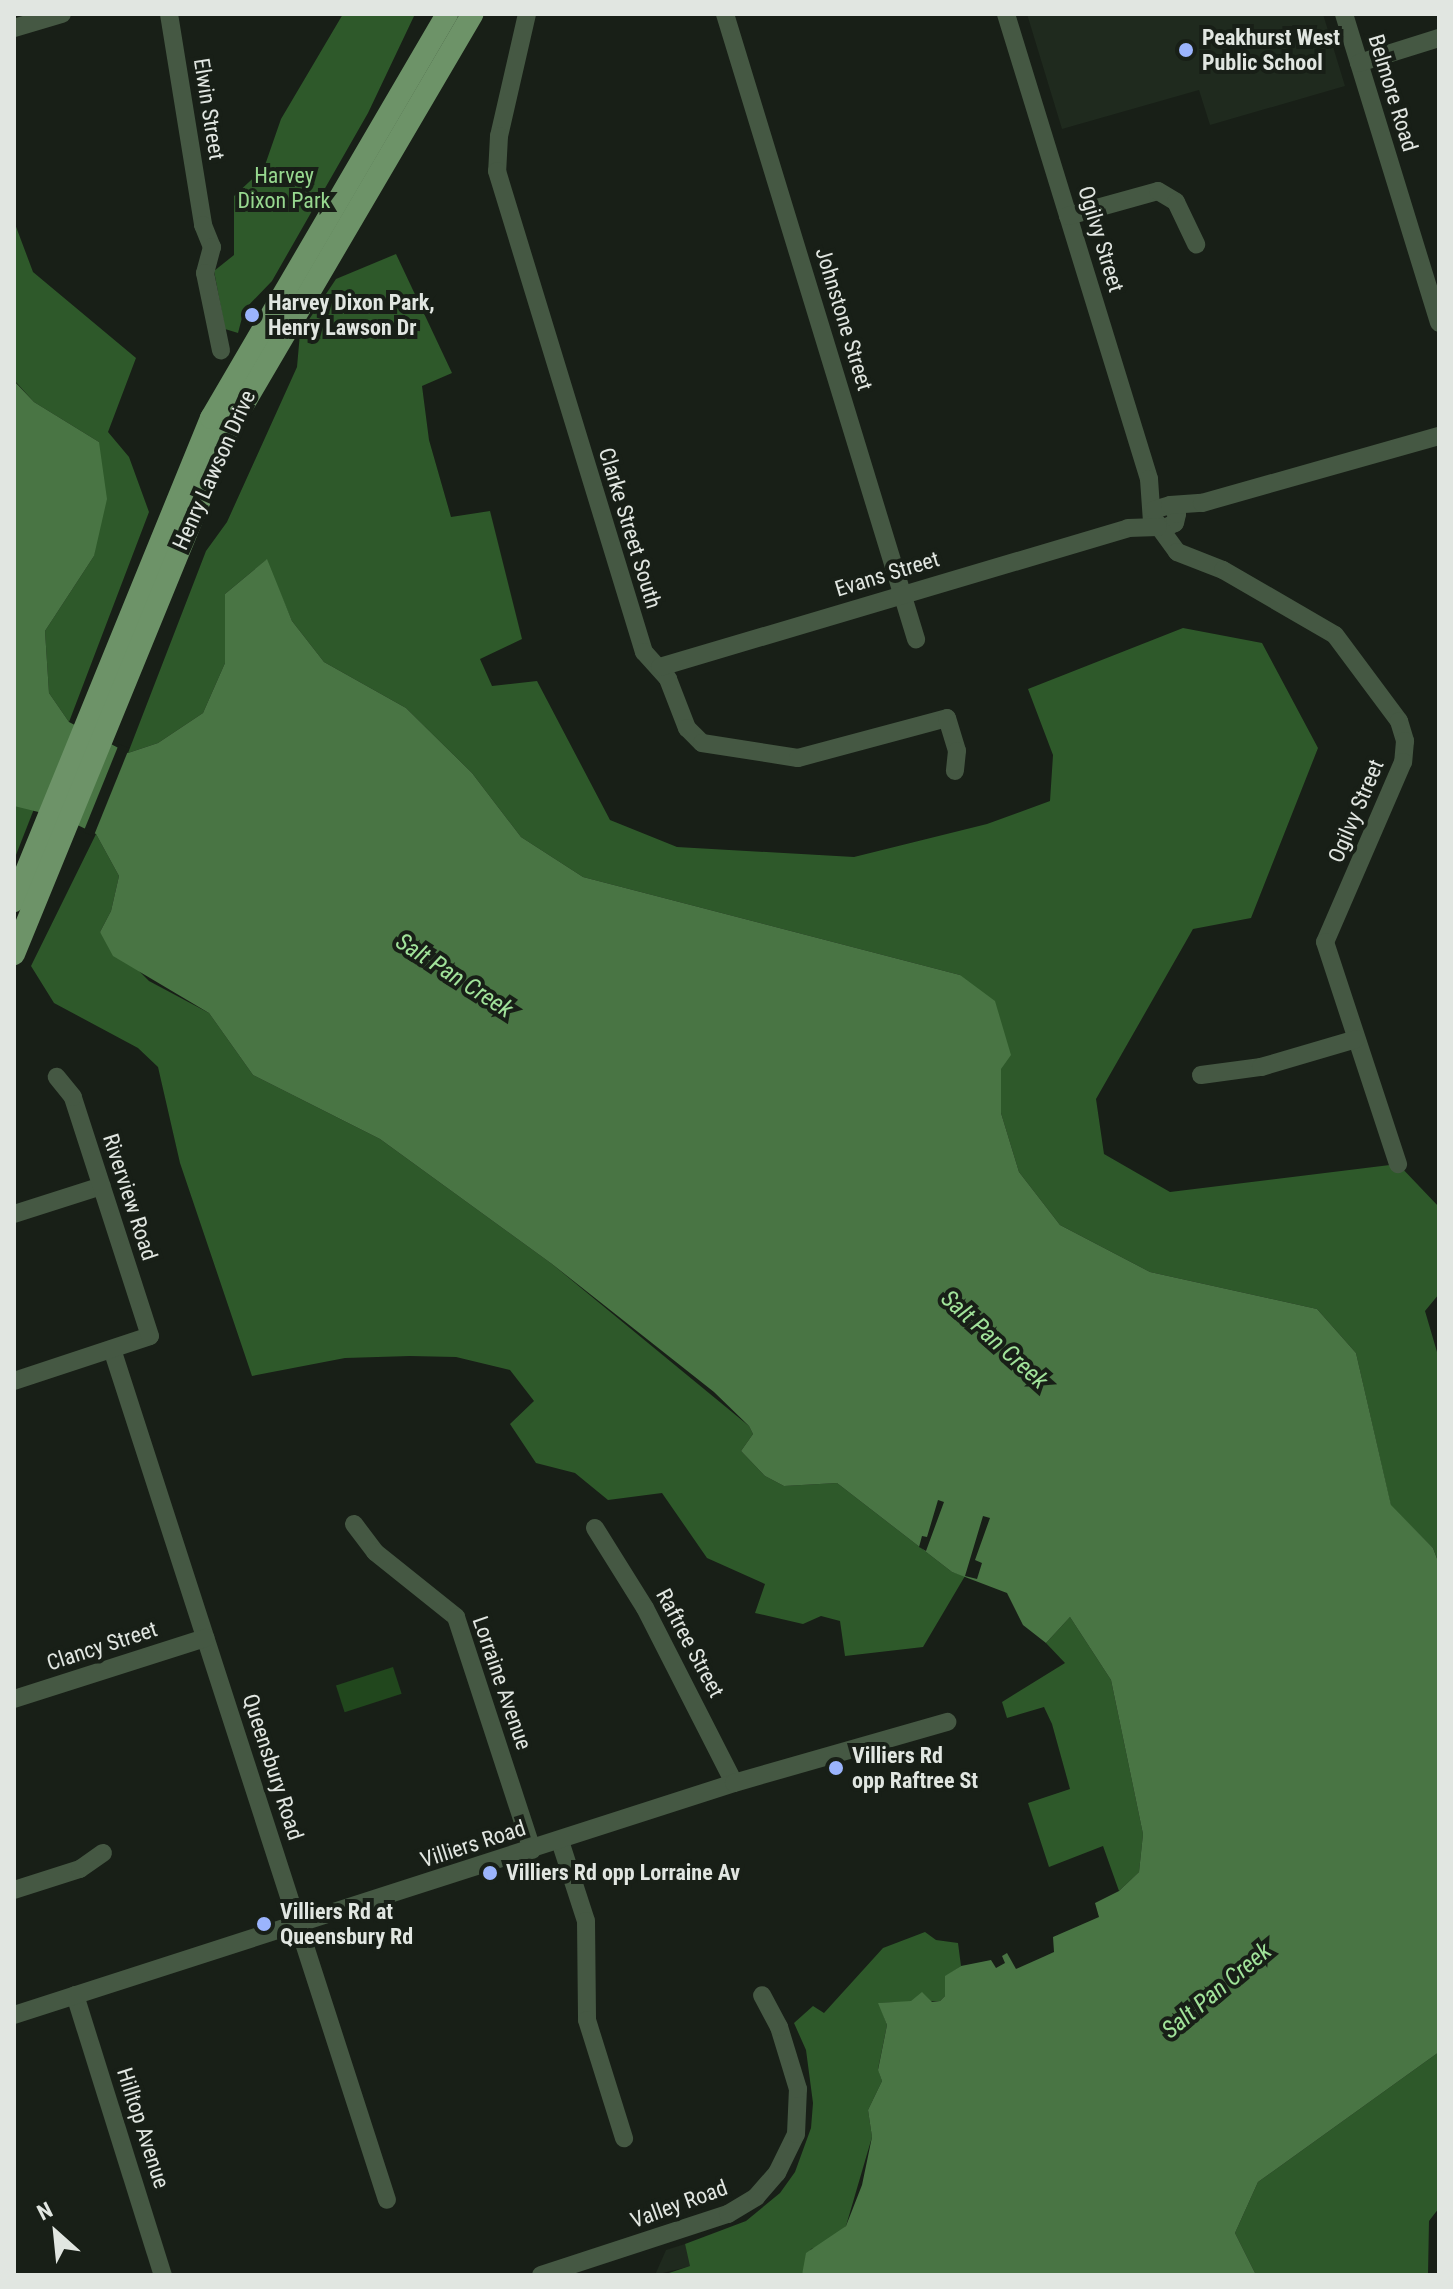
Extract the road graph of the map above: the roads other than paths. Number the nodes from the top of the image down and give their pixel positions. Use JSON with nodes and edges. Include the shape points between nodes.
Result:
{"nodes":[{"id":1,"x":62,"y":14,"type":"edge"},
{"id":2,"x":169,"y":14,"type":"edge"},
{"id":3,"x":447,"y":14,"type":"edge"},
{"id":4,"x":472,"y":14,"type":"edge"},
{"id":5,"x":527,"y":14,"type":"edge"},
{"id":6,"x":725,"y":14,"type":"edge"},
{"id":7,"x":1006,"y":14,"type":"edge"},
{"id":8,"x":1344,"y":14,"type":"edge"},
{"id":9,"x":14,"y":28,"type":"edge"},
{"id":10,"x":1439,"y":38,"type":"edge"},
{"id":11,"x":1359,"y":63,"type":"junction"},
{"id":12,"x":1068,"y":216,"type":"junction"},
{"id":13,"x":1196,"y":244,"type":"dead end"},
{"id":14,"x":1439,"y":323,"type":"edge"},
{"id":15,"x":221,"y":350,"type":"dead end"},
{"id":16,"x":1434,"y":433,"type":"edge"},
{"id":17,"x":1164,"y":516,"type":"junction"},
{"id":18,"x":171,"y":538,"type":"junction"},
{"id":19,"x":903,"y":595,"type":"junction"},
{"id":20,"x":916,"y":639,"type":"dead end"},
{"id":21,"x":660,"y":667,"type":"junction"},
{"id":22,"x":955,"y":771,"type":"dead end"},
{"id":23,"x":45,"y":857,"type":"junction"},
{"id":24,"x":14,"y":901,"type":"edge"},
{"id":25,"x":14,"y":954,"type":"edge"},
{"id":26,"x":1356,"y":1039,"type":"junction"},
{"id":27,"x":1201,"y":1075,"type":"dead end"},
{"id":28,"x":57,"y":1077,"type":"dead end"},
{"id":29,"x":1398,"y":1164,"type":"dead end"},
{"id":30,"x":102,"y":1186,"type":"junction"},
{"id":31,"x":14,"y":1214,"type":"edge"},
{"id":32,"x":112,"y":1349,"type":"junction"},
{"id":33,"x":14,"y":1381,"type":"edge"},
{"id":34,"x":354,"y":1524,"type":"dead end"},
{"id":35,"x":595,"y":1528,"type":"dead end"},
{"id":36,"x":205,"y":1638,"type":"junction"},
{"id":37,"x":14,"y":1699,"type":"edge"},
{"id":38,"x":947,"y":1722,"type":"dead end"},
{"id":39,"x":734,"y":1783,"type":"junction"},
{"id":40,"x":560,"y":1841,"type":"junction"},
{"id":41,"x":532,"y":1850,"type":"junction"},
{"id":42,"x":103,"y":1853,"type":"dead end"},
{"id":43,"x":14,"y":1890,"type":"edge"},
{"id":44,"x":299,"y":1924,"type":"junction"},
{"id":45,"x":75,"y":1995,"type":"junction"},
{"id":46,"x":762,"y":1995,"type":"dead end"},
{"id":47,"x":14,"y":2015,"type":"edge"},
{"id":48,"x":624,"y":2138,"type":"dead end"},
{"id":49,"x":387,"y":2200,"type":"dead end"},
{"id":50,"x":163,"y":2275,"type":"edge"},
{"id":51,"x":541,"y":2275,"type":"edge"}],
"edges":[{"from":1,"to":9,"type":"street"},
{"from":2,"to":15,"type":"street","name":"Elwin Street","via":[[200,213],[212,247],[205,273]]},
{"from":3,"to":18,"type":"main road","name":"Henry Lawson Drive","via":[[211,418]]},
{"from":4,"to":18,"type":"main road","name":"Henry Lawson Drive","via":[[294,311]]},
{"from":5,"to":21,"type":"street","name":"Clarke Street South","via":[[499,136],[497,171],[640,644]]},
{"from":6,"to":19,"type":"street","name":"Johnstone Street"},
{"from":7,"to":12,"type":"street","name":"Ogilvy Street"},
{"from":8,"to":11,"type":"street","name":"Belmore Road"},
{"from":10,"to":11,"type":"street"},
{"from":11,"to":14,"type":"street","name":"Belmore Road"},
{"from":12,"to":13,"type":"street","via":[[1158,191],[1176,202]]},
{"from":12,"to":17,"type":"street","name":"Ogilvy Street"},
{"from":16,"to":17,"type":"street","name":"Evans Street"},
{"from":17,"to":19,"type":"street","name":"Evans Street"},
{"from":17,"to":26,"type":"street","name":"Ogilvy Street","via":[[1201,560],[1335,635],[1372,679],[1402,731],[1403,762],[1325,942]]},
{"from":18,"to":23,"type":"main road","name":"Henry Lawson Drive"},
{"from":19,"to":20,"type":"street","name":"Johnstone Street"},
{"from":19,"to":21,"type":"street","name":"Evans Street"},
{"from":21,"to":22,"type":"street","name":"Clarke Street South","via":[[687,728],[702,743],[798,758],[947,718],[957,751]]},
{"from":23,"to":24,"type":"main road","name":"Henry Lawson Drive"},
{"from":23,"to":25,"type":"main road","name":"Henry Lawson Drive"},
{"from":26,"to":27,"type":"street","via":[[1274,1064]]},
{"from":26,"to":29,"type":"street","name":"Ogilvy Street"},
{"from":28,"to":30,"type":"street","name":"Riverview Road","via":[[73,1097]]},
{"from":30,"to":31,"type":"street"},
{"from":30,"to":32,"type":"street","name":"Riverview Road","via":[[150,1336]]},
{"from":32,"to":33,"type":"street"},
{"from":32,"to":36,"type":"street","name":"Queensbury Road"},
{"from":34,"to":41,"type":"street","name":"Lorraine Avenue","via":[[375,1552],[456,1617]]},
{"from":35,"to":39,"type":"street","name":"Raftree Street","via":[[651,1619]]},
{"from":36,"to":37,"type":"street","name":"Clancy Street"},
{"from":36,"to":44,"type":"street","name":"Queensbury Road"},
{"from":38,"to":39,"type":"street","name":"Villiers Road"},
{"from":39,"to":40,"type":"street","name":"Villiers Road"},
{"from":40,"to":41,"type":"street","name":"Villiers Road"},
{"from":40,"to":48,"type":"street","via":[[586,1921],[587,2020]]},
{"from":41,"to":44,"type":"street","name":"Villiers Road"},
{"from":42,"to":43,"type":"street","via":[[80,1869]]},
{"from":44,"to":45,"type":"street","name":"Villiers Road"},
{"from":44,"to":49,"type":"street","name":"Queensbury Road"},
{"from":45,"to":47,"type":"street","name":"Villiers Road"},
{"from":45,"to":50,"type":"street","name":"Hilltop Avenue"},
{"from":46,"to":51,"type":"street","name":"Valley Road","via":[[779,2027],[798,2089],[796,2134],[777,2173],[756,2197],[728,2214]]}]}
